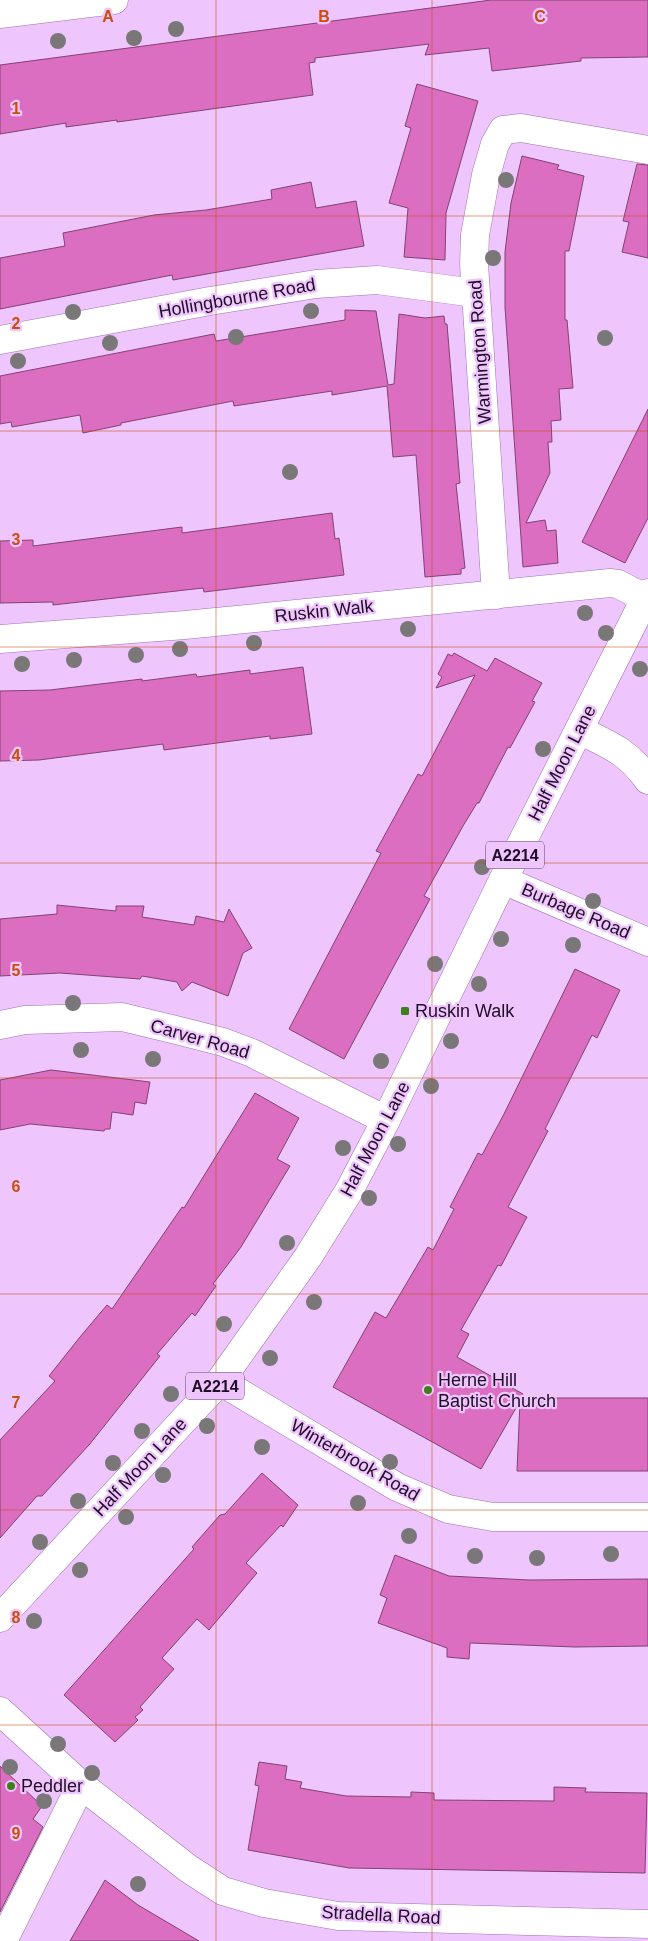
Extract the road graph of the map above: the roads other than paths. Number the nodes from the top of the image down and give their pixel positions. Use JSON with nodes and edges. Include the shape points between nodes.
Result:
{"nodes":[{"id":1,"x":114,"y":0,"type":"edge"},
{"id":2,"x":0,"y":14,"type":"edge"},
{"id":3,"x":648,"y":150,"type":"edge"},
{"id":4,"x":475,"y":293,"type":"junction"},
{"id":5,"x":0,"y":340,"type":"edge"},
{"id":6,"x":496,"y":595,"type":"junction"},
{"id":7,"x":647,"y":595,"type":"edge"},
{"id":8,"x":0,"y":639,"type":"edge"},
{"id":9,"x":579,"y":730,"type":"junction"},
{"id":10,"x":648,"y":780,"type":"edge"},
{"id":11,"x":503,"y":880,"type":"junction"},
{"id":12,"x":648,"y":942,"type":"edge"},
{"id":13,"x":0,"y":1025,"type":"edge"},
{"id":14,"x":386,"y":1120,"type":"junction"},
{"id":15,"x":220,"y":1381,"type":"junction"},
{"id":16,"x":648,"y":1516,"type":"edge"},
{"id":17,"x":0,"y":1618,"type":"edge"},
{"id":18,"x":0,"y":1711,"type":"edge"},
{"id":19,"x":81,"y":1785,"type":"junction"},
{"id":20,"x":648,"y":1924,"type":"edge"},
{"id":21,"x":3,"y":1941,"type":"edge"}],
"edges":[{"from":1,"to":2,"type":"street"},
{"from":3,"to":4,"type":"street","name":"Warmington Road","via":[[520,128],[503,130],[495,144],[486,175],[476,235]]},
{"from":4,"to":5,"type":"street","name":"Hollingbourne Road","via":[[377,280],[316,284]]},
{"from":4,"to":6,"type":"street","name":"Warmington Road"},
{"from":6,"to":7,"type":"street","name":"Ruskin Walk","via":[[610,583]]},
{"from":6,"to":8,"type":"street","name":"Ruskin Walk"},
{"from":7,"to":9,"type":"street","name":"Half Moon Lane","number":"A2214"},
{"from":9,"to":10,"type":"street","via":[[618,748]]},
{"from":9,"to":11,"type":"street","name":"Half Moon Lane","number":"A2214"},
{"from":11,"to":12,"type":"street","name":"Burbage Road"},
{"from":11,"to":14,"type":"street","name":"Half Moon Lane","number":"A2214"},
{"from":13,"to":14,"type":"street","name":"Carver Road","via":[[25,1020],[122,1017],[223,1042],[252,1053]]},
{"from":14,"to":15,"type":"street","name":"Half Moon Lane","number":"A2214","via":[[349,1191],[308,1256]]},
{"from":15,"to":16,"type":"street","name":"Winterbrook Road","via":[[397,1487],[448,1509],[493,1517]]},
{"from":15,"to":17,"type":"street","name":"Half Moon Lane","number":"A2214"},
{"from":18,"to":19,"type":"street","name":"Stradella Road"},
{"from":19,"to":20,"type":"street","name":"Stradella Road","via":[[189,1869],[223,1891],[264,1903],[338,1916]]},
{"from":19,"to":21,"type":"street"}]}
